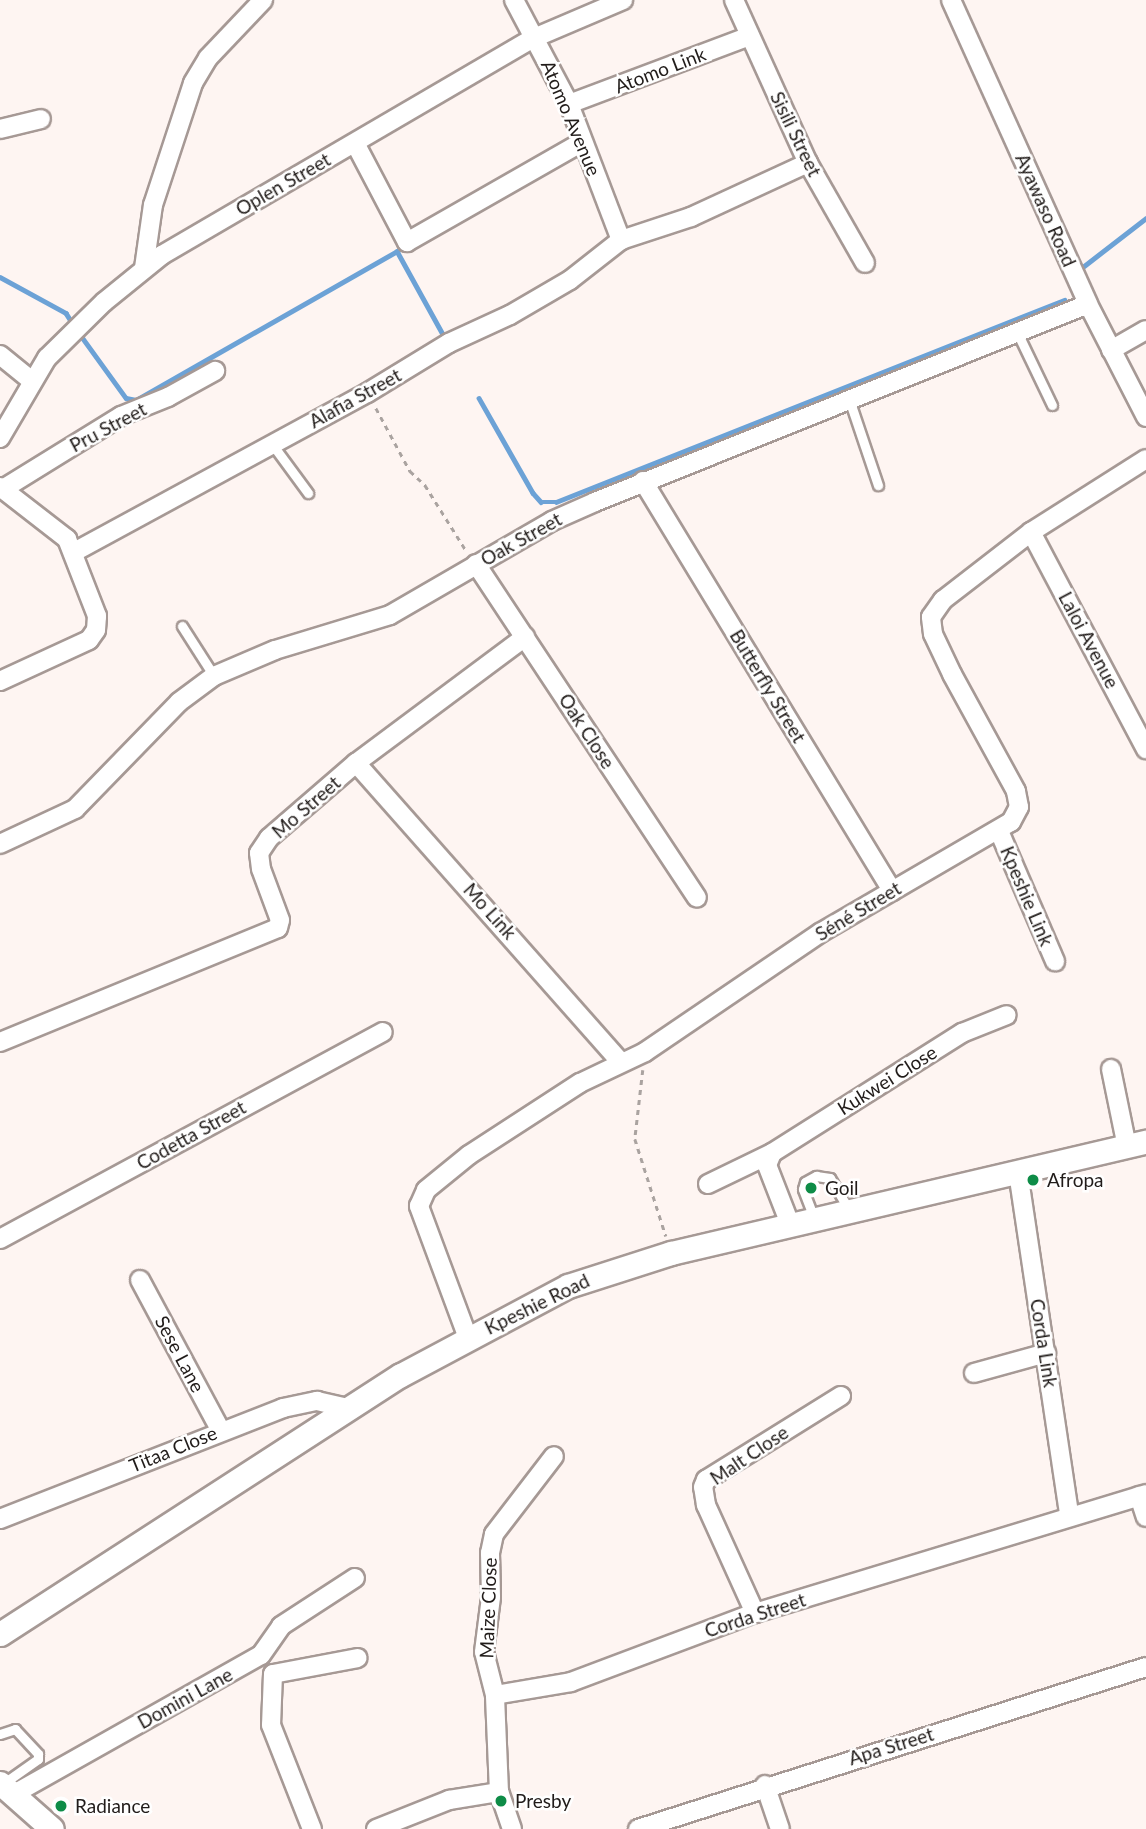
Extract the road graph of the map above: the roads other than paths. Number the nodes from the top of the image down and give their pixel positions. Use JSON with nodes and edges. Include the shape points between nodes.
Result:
{"nodes":[{"id":1,"x":263,"y":0,"type":"edge"},
{"id":2,"x":513,"y":0,"type":"edge"},
{"id":3,"x":623,"y":0,"type":"edge"},
{"id":4,"x":734,"y":0,"type":"edge"},
{"id":5,"x":951,"y":0,"type":"edge"},
{"id":6,"x":750,"y":37,"type":"junction"},
{"id":7,"x":534,"y":38,"type":"junction"},
{"id":8,"x":569,"y":104,"type":"junction"},
{"id":9,"x":41,"y":118,"type":"dead end"},
{"id":10,"x":0,"y":129,"type":"edge"},
{"id":11,"x":582,"y":142,"type":"junction"},
{"id":12,"x":355,"y":143,"type":"junction"},
{"id":13,"x":808,"y":163,"type":"junction"},
{"id":14,"x":621,"y":240,"type":"junction"},
{"id":15,"x":865,"y":263,"type":"dead end"},
{"id":16,"x":144,"y":268,"type":"junction"},
{"id":17,"x":1088,"y":304,"type":"junction"},
{"id":18,"x":1146,"y":330,"type":"edge"},
{"id":19,"x":1017,"y":332,"type":"junction"},
{"id":20,"x":1111,"y":350,"type":"junction"},
{"id":21,"x":0,"y":355,"type":"edge"},
{"id":22,"x":215,"y":371,"type":"dead end"},
{"id":23,"x":31,"y":380,"type":"junction"},
{"id":24,"x":849,"y":399,"type":"junction"},
{"id":25,"x":1052,"y":405,"type":"dead end"},
{"id":26,"x":1146,"y":417,"type":"edge"},
{"id":27,"x":0,"y":438,"type":"edge"},
{"id":28,"x":272,"y":444,"type":"junction"},
{"id":29,"x":1146,"y":459,"type":"edge"},
{"id":30,"x":643,"y":481,"type":"junction"},
{"id":31,"x":878,"y":485,"type":"dead end"},
{"id":32,"x":2,"y":488,"type":"edge"},
{"id":33,"x":308,"y":493,"type":"dead end"},
{"id":34,"x":1031,"y":532,"type":"junction"},
{"id":35,"x":74,"y":552,"type":"junction"},
{"id":36,"x":476,"y":564,"type":"junction"},
{"id":37,"x":182,"y":626,"type":"dead end"},
{"id":38,"x":525,"y":637,"type":"junction"},
{"id":39,"x":214,"y":676,"type":"junction"},
{"id":40,"x":0,"y":681,"type":"edge"},
{"id":41,"x":1146,"y":749,"type":"edge"},
{"id":42,"x":356,"y":763,"type":"junction"},
{"id":43,"x":999,"y":831,"type":"junction"},
{"id":44,"x":0,"y":844,"type":"edge"},
{"id":45,"x":892,"y":891,"type":"junction"},
{"id":46,"x":697,"y":898,"type":"dead end"},
{"id":47,"x":1055,"y":961,"type":"dead end"},
{"id":48,"x":1007,"y":1015,"type":"dead end"},
{"id":49,"x":383,"y":1032,"type":"dead end"},
{"id":50,"x":0,"y":1042,"type":"edge"},
{"id":51,"x":620,"y":1061,"type":"junction"},
{"id":52,"x":1111,"y":1069,"type":"dead end"},
{"id":53,"x":1137,"y":1144,"type":"edge"},
{"id":54,"x":772,"y":1153,"type":"junction"},
{"id":55,"x":1018,"y":1171,"type":"junction"},
{"id":56,"x":708,"y":1184,"type":"dead end"},
{"id":57,"x":849,"y":1210,"type":"junction"},
{"id":58,"x":814,"y":1218,"type":"junction"},
{"id":59,"x":790,"y":1224,"type":"junction"},
{"id":60,"x":0,"y":1239,"type":"edge"},
{"id":61,"x":140,"y":1280,"type":"dead end"},
{"id":62,"x":468,"y":1338,"type":"junction"},
{"id":63,"x":1046,"y":1353,"type":"junction"},
{"id":64,"x":974,"y":1373,"type":"dead end"},
{"id":65,"x":841,"y":1396,"type":"dead end"},
{"id":66,"x":351,"y":1409,"type":"junction"},
{"id":67,"x":220,"y":1429,"type":"junction"},
{"id":68,"x":554,"y":1455,"type":"dead end"},
{"id":69,"x":1142,"y":1495,"type":"edge"},
{"id":70,"x":1069,"y":1514,"type":"junction"},
{"id":71,"x":1146,"y":1517,"type":"edge"},
{"id":72,"x":0,"y":1519,"type":"edge"},
{"id":73,"x":355,"y":1578,"type":"dead end"},
{"id":74,"x":755,"y":1613,"type":"junction"},
{"id":75,"x":0,"y":1634,"type":"edge"},
{"id":76,"x":261,"y":1655,"type":"junction"},
{"id":77,"x":358,"y":1658,"type":"dead end"},
{"id":78,"x":1146,"y":1667,"type":"edge"},
{"id":79,"x":273,"y":1674,"type":"junction"},
{"id":80,"x":495,"y":1695,"type":"junction"},
{"id":81,"x":0,"y":1734,"type":"edge"},
{"id":82,"x":765,"y":1785,"type":"junction"},
{"id":83,"x":5,"y":1787,"type":"edge"},
{"id":84,"x":499,"y":1792,"type":"junction"},
{"id":85,"x":52,"y":1829,"type":"edge"},
{"id":86,"x":312,"y":1829,"type":"edge"},
{"id":87,"x":376,"y":1829,"type":"edge"},
{"id":88,"x":512,"y":1829,"type":"edge"},
{"id":89,"x":638,"y":1829,"type":"edge"},
{"id":90,"x":780,"y":1829,"type":"edge"}],
"edges":[{"from":1,"to":16,"type":"street","via":[[208,58],[193,83],[153,205]]},
{"from":2,"to":7,"type":"street","name":"Atomo Avenue"},
{"from":3,"to":7,"type":"street","name":"Oplen Street"},
{"from":4,"to":6,"type":"street","name":"Sisili Street"},
{"from":5,"to":17,"type":"street","name":"Ayawaso Road"},
{"from":6,"to":8,"type":"street","name":"Atomo Link"},
{"from":6,"to":13,"type":"street","name":"Sisili Street"},
{"from":7,"to":8,"type":"street","name":"Atomo Avenue"},
{"from":7,"to":12,"type":"street","name":"Oplen Street"},
{"from":8,"to":11,"type":"street","name":"Atomo Avenue"},
{"from":9,"to":10,"type":"street"},
{"from":11,"to":12,"type":"street","via":[[413,241],[403,237]]},
{"from":11,"to":14,"type":"street","name":"Atomo Avenue"},
{"from":12,"to":16,"type":"street","name":"Oplen Street"},
{"from":13,"to":14,"type":"street","name":"Alafia Street","via":[[691,217]]},
{"from":13,"to":15,"type":"street","name":"Sisili Street"},
{"from":14,"to":28,"type":"street","name":"Alafia Street","via":[[570,280]]},
{"from":16,"to":23,"type":"street","name":"Oplen Street","via":[[71,333]]},
{"from":17,"to":19,"type":"street","name":"Oak Street"},
{"from":17,"to":20,"type":"street","name":"Ayawaso Road"},
{"from":18,"to":20,"type":"street"},
{"from":19,"to":24,"type":"street","name":"Oak Street"},
{"from":19,"to":25,"type":"lane"},
{"from":20,"to":26,"type":"street","name":"Ayawaso Road"},
{"from":21,"to":23,"type":"street"},
{"from":22,"to":32,"type":"street","name":"Pru Street","via":[[121,416]]},
{"from":23,"to":27,"type":"street","name":"Oplen Street"},
{"from":24,"to":30,"type":"street","name":"Oak Street"},
{"from":24,"to":31,"type":"lane"},
{"from":28,"to":33,"type":"lane"},
{"from":28,"to":35,"type":"street","name":"Alafia Street"},
{"from":29,"to":34,"type":"street","name":"Séné Street"},
{"from":30,"to":36,"type":"street","name":"Oak Street","via":[[552,521]]},
{"from":30,"to":45,"type":"street","name":"Butterfly Street"},
{"from":32,"to":35,"type":"street","via":[[55,527]]},
{"from":34,"to":41,"type":"street","name":"Laloi Avenue"},
{"from":34,"to":43,"type":"street","name":"Séné Street","via":[[943,600],[931,617],[933,635],[952,674],[1016,791],[1017,814]]},
{"from":35,"to":40,"type":"street","via":[[97,616],[96,630],[89,640]]},
{"from":36,"to":38,"type":"street","name":"Oak Close"},
{"from":36,"to":39,"type":"street","name":"Oak Street","via":[[390,615],[275,650]]},
{"from":37,"to":39,"type":"lane"},
{"from":38,"to":42,"type":"street","name":"Mo Street"},
{"from":38,"to":46,"type":"street","name":"Oak Close"},
{"from":39,"to":44,"type":"street","name":"Oak Street","via":[[179,702],[75,809]]},
{"from":42,"to":50,"type":"street","name":"Mo Street","via":[[269,838],[259,853],[280,920],[278,928]]},
{"from":42,"to":51,"type":"street","name":"Mo Link"},
{"from":43,"to":45,"type":"street","name":"Séné Street"},
{"from":43,"to":47,"type":"street","name":"Kpeshie Link"},
{"from":45,"to":51,"type":"street","name":"Séné Street","via":[[781,958],[645,1052]]},
{"from":48,"to":54,"type":"street","name":"Kukwei Close","via":[[962,1033]]},
{"from":49,"to":60,"type":"street","name":"Codetta Street"},
{"from":51,"to":62,"type":"street","name":"Séné Street","via":[[469,1155],[433,1182],[420,1199]]},
{"from":52,"to":53,"type":"street"},
{"from":53,"to":55,"type":"street","name":"Kpeshie Road"},
{"from":54,"to":56,"type":"street","name":"Kukwei Close"},
{"from":54,"to":59,"type":"street","via":[[767,1165]]},
{"from":55,"to":57,"type":"street","name":"Kpeshie Road"},
{"from":55,"to":63,"type":"street","name":"Corda Link"},
{"from":57,"to":58,"type":"street","name":"Kpeshie Road"},
{"from":57,"to":58,"type":"lane","via":[[830,1178],[816,1176],[805,1182],[803,1189]]},
{"from":58,"to":59,"type":"street","name":"Kpeshie Road"},
{"from":59,"to":62,"type":"street","name":"Kpeshie Road","via":[[671,1253],[568,1286]]},
{"from":61,"to":67,"type":"street","name":"Sese Lane"},
{"from":62,"to":66,"type":"street","name":"Kpeshie Road"},
{"from":63,"to":64,"type":"street"},
{"from":63,"to":70,"type":"street","name":"Corda Link"},
{"from":65,"to":74,"type":"street","name":"Malt Close","via":[[706,1480],[703,1487],[706,1505]]},
{"from":66,"to":67,"type":"street","name":"Titaa Close","via":[[317,1401]]},
{"from":66,"to":75,"type":"street","name":"Kpeshie Road"},
{"from":67,"to":72,"type":"street","name":"Titaa Close"},
{"from":68,"to":80,"type":"street","name":"Maize Close","via":[[494,1534],[484,1652]]},
{"from":69,"to":70,"type":"street","name":"Corda Street"},
{"from":69,"to":71,"type":"street"},
{"from":70,"to":74,"type":"street","name":"Corda Street"},
{"from":73,"to":76,"type":"street","via":[[291,1617]]},
{"from":74,"to":80,"type":"street","name":"Corda Street","via":[[571,1682]]},
{"from":76,"to":79,"type":"street"},
{"from":76,"to":83,"type":"street","name":"Domini Lane"},
{"from":77,"to":79,"type":"street"},
{"from":78,"to":82,"type":"street","name":"Apa Street"},
{"from":79,"to":86,"type":"street","via":[[271,1725]]},
{"from":80,"to":84,"type":"street"},
{"from":81,"to":83,"type":"lane","via":[[15,1729],[38,1754],[38,1759]]},
{"from":82,"to":89,"type":"street","name":"Apa Street"},
{"from":82,"to":90,"type":"street"},
{"from":83,"to":85,"type":"street"},
{"from":84,"to":87,"type":"street","via":[[449,1800]]},
{"from":84,"to":88,"type":"street"}]}
